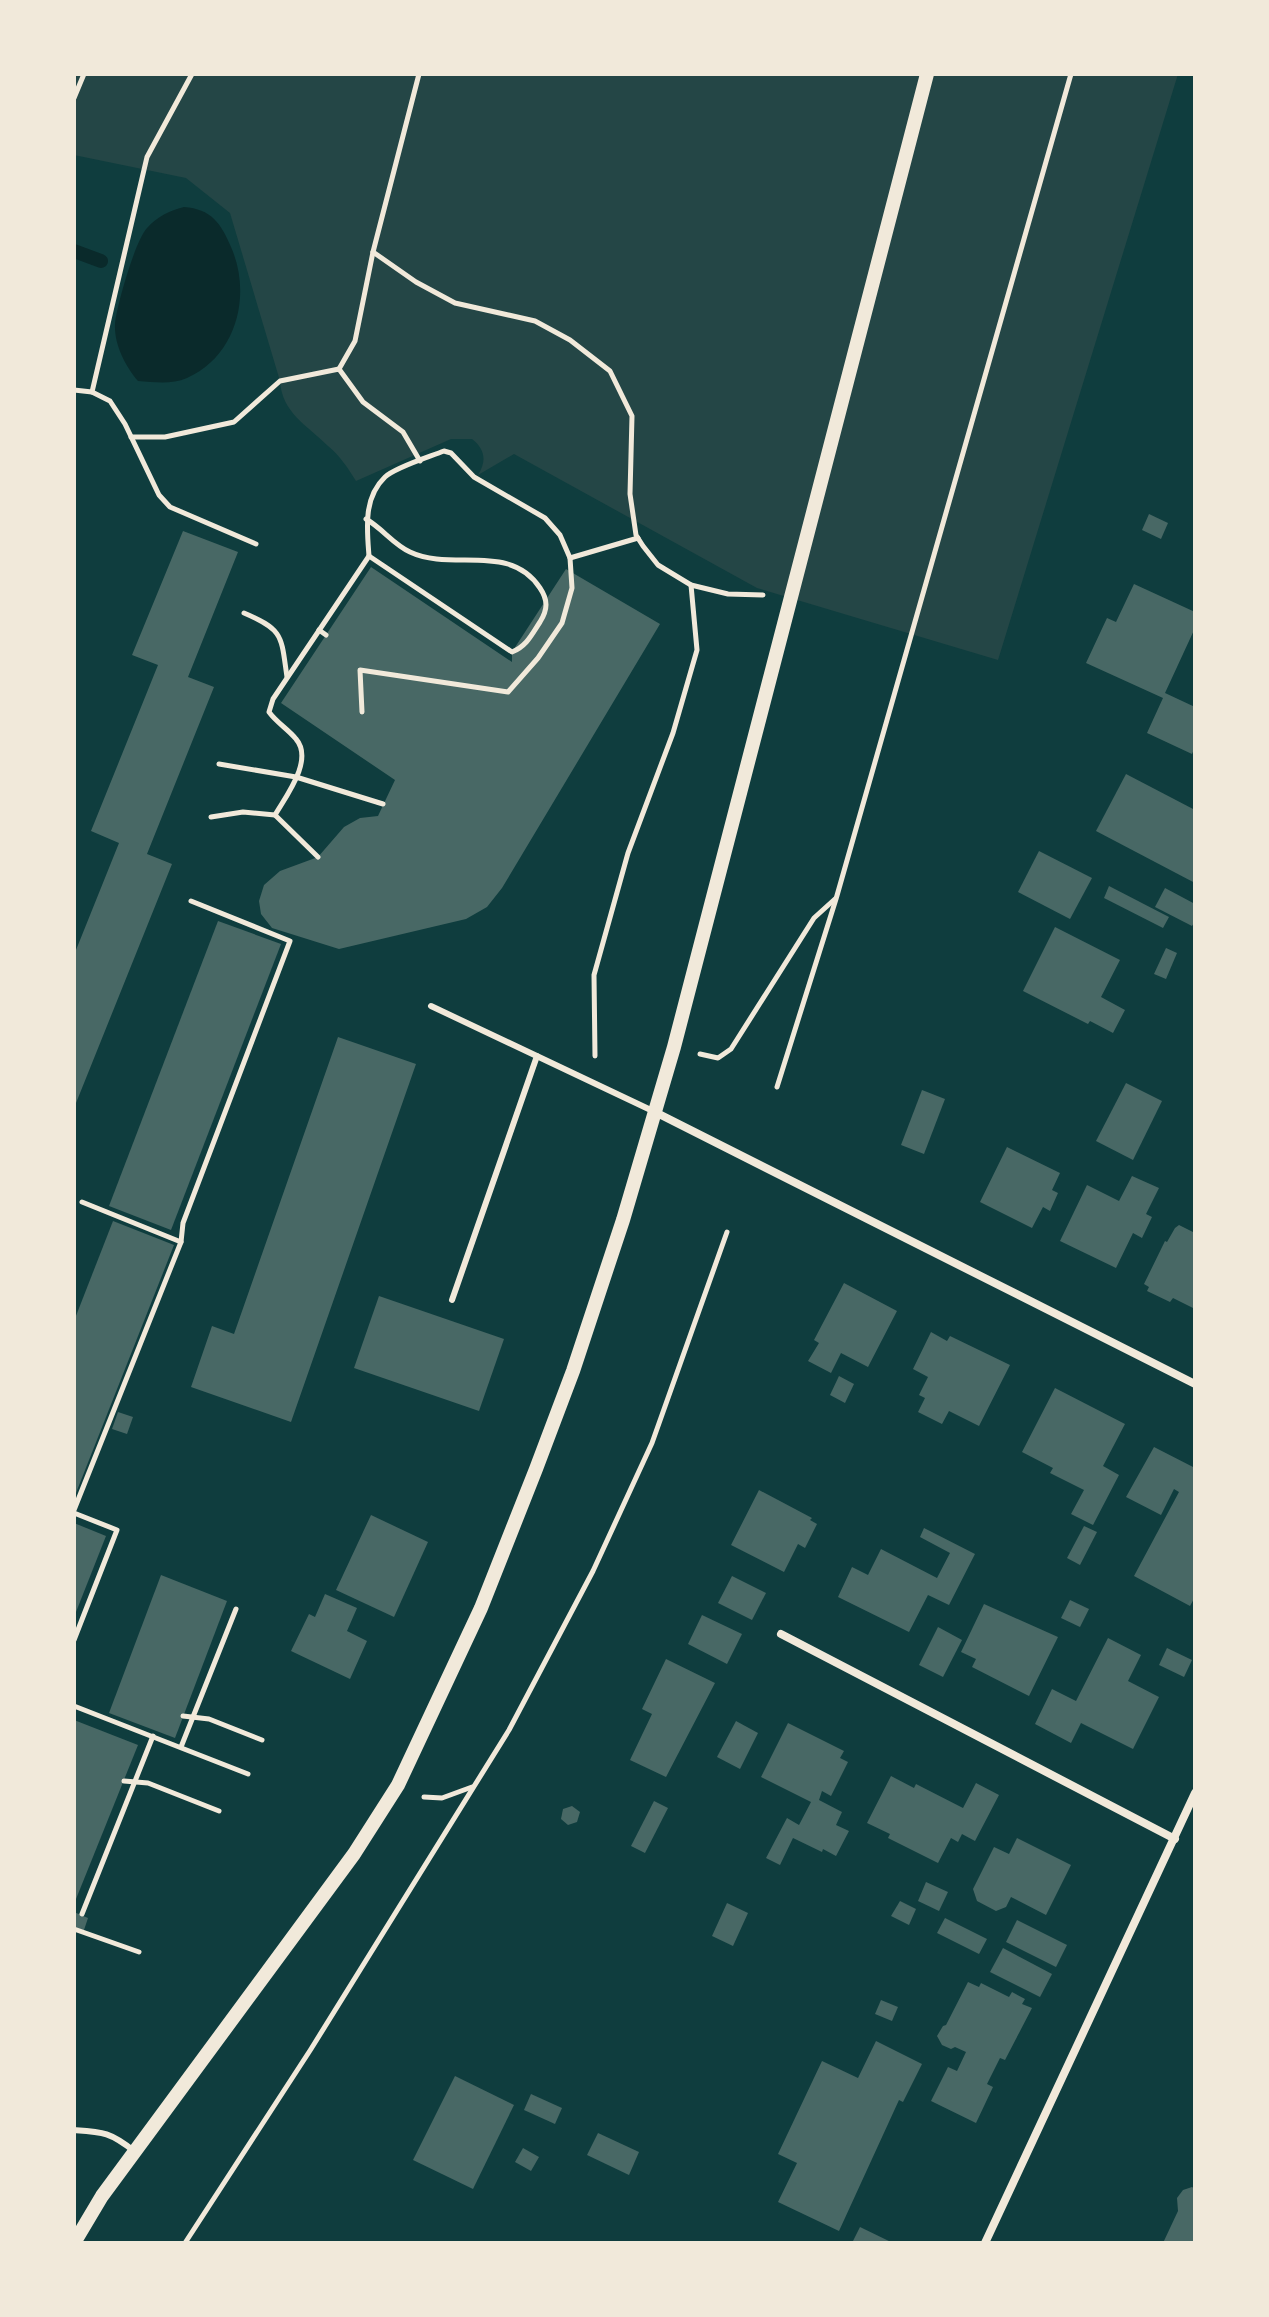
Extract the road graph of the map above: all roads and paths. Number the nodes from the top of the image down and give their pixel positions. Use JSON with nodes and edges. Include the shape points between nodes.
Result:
{"nodes":[{"id":1,"x":84,"y":74,"type":"edge"},
{"id":2,"x":192,"y":74,"type":"edge"},
{"id":3,"x":419,"y":74,"type":"edge"},
{"id":4,"x":927,"y":74,"type":"edge"},
{"id":5,"x":1071,"y":74,"type":"edge"},
{"id":6,"x":74,"y":98,"type":"edge"},
{"id":7,"x":373,"y":252,"type":"junction"},
{"id":8,"x":339,"y":369,"type":"junction"},
{"id":9,"x":74,"y":390,"type":"edge"},
{"id":10,"x":92,"y":392,"type":"junction"},
{"id":11,"x":131,"y":437,"type":"junction"},
{"id":12,"x":420,"y":461,"type":"junction"},
{"id":13,"x":366,"y":519,"type":"junction"},
{"id":14,"x":638,"y":538,"type":"junction"},
{"id":15,"x":256,"y":544,"type":"dead end"},
{"id":16,"x":369,"y":556,"type":"junction"},
{"id":17,"x":570,"y":558,"type":"junction"},
{"id":18,"x":691,"y":585,"type":"junction"},
{"id":19,"x":792,"y":593,"type":"junction"},
{"id":20,"x":244,"y":613,"type":"dead end"},
{"id":21,"x":319,"y":630,"type":"junction"},
{"id":22,"x":326,"y":635,"type":"dead end"},
{"id":23,"x":287,"y":678,"type":"junction"},
{"id":24,"x":362,"y":712,"type":"dead end"},
{"id":25,"x":219,"y":764,"type":"dead end"},
{"id":26,"x":296,"y":777,"type":"junction"},
{"id":27,"x":383,"y":804,"type":"dead end"},
{"id":28,"x":275,"y":815,"type":"junction"},
{"id":29,"x":211,"y":817,"type":"dead end"},
{"id":30,"x":318,"y":857,"type":"dead end"},
{"id":31,"x":836,"y":899,"type":"junction"},
{"id":32,"x":191,"y":901,"type":"dead end"},
{"id":33,"x":431,"y":1006,"type":"dead end"},
{"id":34,"x":537,"y":1056,"type":"junction"},
{"id":35,"x":718,"y":1058,"type":"dead end"},
{"id":36,"x":593,"y":1083,"type":"junction"},
{"id":37,"x":777,"y":1087,"type":"dead end"},
{"id":38,"x":655,"y":1112,"type":"junction"},
{"id":39,"x":82,"y":1202,"type":"dead end"},
{"id":40,"x":727,"y":1232,"type":"dead end"},
{"id":41,"x":181,"y":1242,"type":"junction"},
{"id":42,"x":452,"y":1300,"type":"dead end"},
{"id":43,"x":1195,"y":1384,"type":"edge"},
{"id":44,"x":74,"y":1512,"type":"edge"},
{"id":45,"x":236,"y":1609,"type":"dead end"},
{"id":46,"x":781,"y":1634,"type":"dead end"},
{"id":47,"x":74,"y":1640,"type":"edge"},
{"id":48,"x":74,"y":1706,"type":"edge"},
{"id":49,"x":183,"y":1716,"type":"dead end"},
{"id":50,"x":192,"y":1717,"type":"junction"},
{"id":51,"x":153,"y":1736,"type":"junction"},
{"id":52,"x":262,"y":1740,"type":"dead end"},
{"id":53,"x":181,"y":1747,"type":"junction"},
{"id":54,"x":248,"y":1774,"type":"dead end"},
{"id":55,"x":124,"y":1781,"type":"dead end"},
{"id":56,"x":135,"y":1782,"type":"junction"},
{"id":57,"x":398,"y":1785,"type":"junction"},
{"id":58,"x":473,"y":1787,"type":"junction"},
{"id":59,"x":1195,"y":1793,"type":"edge"},
{"id":60,"x":219,"y":1811,"type":"dead end"},
{"id":61,"x":1175,"y":1839,"type":"junction"},
{"id":62,"x":82,"y":1914,"type":"dead end"},
{"id":63,"x":74,"y":1929,"type":"edge"},
{"id":64,"x":139,"y":1952,"type":"dead end"},
{"id":65,"x":74,"y":2130,"type":"edge"},
{"id":66,"x":134,"y":2151,"type":"junction"},
{"id":67,"x":74,"y":2243,"type":"edge"},
{"id":68,"x":185,"y":2243,"type":"edge"},
{"id":69,"x":985,"y":2243,"type":"edge"}],
"edges":[{"from":1,"to":6,"type":"path"},
{"from":2,"to":10,"type":"path","via":[[147,157]]},
{"from":3,"to":7,"type":"path"},
{"from":4,"to":19,"type":"street"},
{"from":5,"to":31,"type":"path"},
{"from":7,"to":8,"type":"path","via":[[355,341]]},
{"from":7,"to":14,"type":"path","via":[[455,303],[535,321],[610,371],[632,416],[630,494]]},
{"from":8,"to":11,"type":"path","via":[[280,381],[234,422],[165,437]]},
{"from":8,"to":12,"type":"path","via":[[363,402],[403,432]]},
{"from":9,"to":10,"type":"path"},
{"from":10,"to":11,"type":"path","via":[[110,401]]},
{"from":11,"to":15,"type":"path","via":[[170,507]]},
{"from":12,"to":13,"type":"path","via":[[386,476]]},
{"from":12,"to":17,"type":"path","via":[[451,453],[474,477],[545,518]]},
{"from":13,"to":16,"type":"path"},
{"from":13,"to":16,"type":"path","via":[[410,553],[521,568],[542,591],[544,616],[523,648],[512,652]]},
{"from":14,"to":17,"type":"path"},
{"from":14,"to":18,"type":"path","via":[[658,565]]},
{"from":16,"to":21,"type":"path"},
{"from":17,"to":24,"type":"path","via":[[572,588],[562,623],[508,692],[360,670]]},
{"from":18,"to":19,"type":"path","via":[[728,594]]},
{"from":18,"to":36,"type":"path","via":[[697,650],[628,853],[594,975]]},
{"from":19,"to":38,"type":"street"},
{"from":20,"to":23,"type":"path","via":[[272,625],[282,641]]},
{"from":21,"to":22,"type":"path"},
{"from":21,"to":23,"type":"path"},
{"from":23,"to":26,"type":"path","via":[[269,712],[298,741],[303,754]]},
{"from":25,"to":26,"type":"path"},
{"from":26,"to":27,"type":"path"},
{"from":26,"to":28,"type":"path"},
{"from":28,"to":29,"type":"path"},
{"from":28,"to":30,"type":"path"},
{"from":31,"to":35,"type":"path","via":[[814,918],[731,1049]]},
{"from":31,"to":37,"type":"path"},
{"from":32,"to":41,"type":"path","via":[[290,941],[183,1223]]},
{"from":33,"to":34,"type":"lane"},
{"from":34,"to":36,"type":"lane"},
{"from":34,"to":42,"type":"lane"},
{"from":36,"to":38,"type":"lane"},
{"from":38,"to":43,"type":"street"},
{"from":38,"to":57,"type":"street","via":[[542,1455],[481,1608]]},
{"from":39,"to":41,"type":"path"},
{"from":40,"to":58,"type":"path","via":[[652,1443],[593,1571]]},
{"from":41,"to":44,"type":"path"},
{"from":44,"to":47,"type":"path","via":[[117,1530]]},
{"from":45,"to":50,"type":"path"},
{"from":46,"to":61,"type":"street"},
{"from":48,"to":51,"type":"path"},
{"from":49,"to":50,"type":"path"},
{"from":50,"to":52,"type":"path"},
{"from":50,"to":53,"type":"path"},
{"from":51,"to":53,"type":"path"},
{"from":51,"to":56,"type":"path"},
{"from":53,"to":54,"type":"path"},
{"from":55,"to":56,"type":"path"},
{"from":56,"to":60,"type":"path"},
{"from":56,"to":62,"type":"path"},
{"from":57,"to":58,"type":"path","via":[[421,1797],[442,1798]]},
{"from":57,"to":66,"type":"street","via":[[354,1854]]},
{"from":58,"to":68,"type":"path"},
{"from":59,"to":61,"type":"street"},
{"from":61,"to":69,"type":"street"},
{"from":63,"to":64,"type":"path"},
{"from":65,"to":66,"type":"lane","via":[[101,2131]]},
{"from":66,"to":67,"type":"street"}]}
